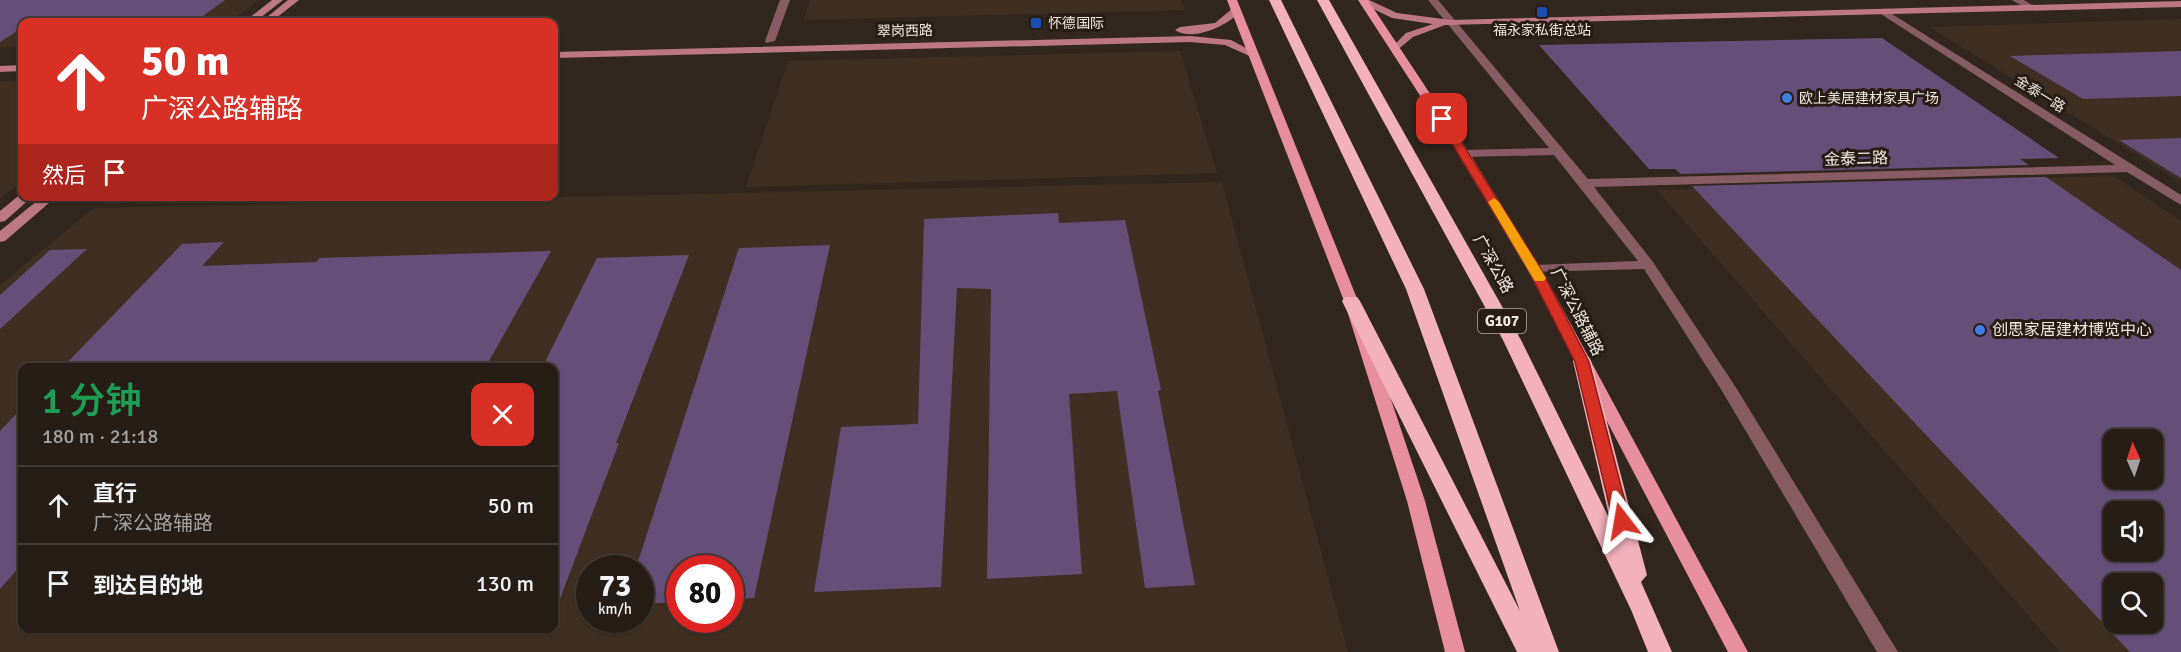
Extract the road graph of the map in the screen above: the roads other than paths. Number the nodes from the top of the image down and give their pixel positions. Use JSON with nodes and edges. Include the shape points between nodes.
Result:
{"nodes":[{"id":1,"x":278,"y":0,"type":"edge"},
{"id":2,"x":294,"y":0,"type":"edge"},
{"id":3,"x":785,"y":0,"type":"edge"},
{"id":4,"x":1275,"y":0,"type":"edge"},
{"id":5,"x":1323,"y":0,"type":"edge"},
{"id":6,"x":1433,"y":0,"type":"edge"},
{"id":7,"x":2017,"y":0,"type":"edge"},
{"id":8,"x":1363,"y":1,"type":"edge"},
{"id":9,"x":2181,"y":4,"type":"edge"},
{"id":10,"x":1234,"y":5,"type":"edge"},
{"id":11,"x":2032,"y":8,"type":"junction"},
{"id":12,"x":1884,"y":12,"type":"junction"},
{"id":13,"x":254,"y":18,"type":"edge"},
{"id":14,"x":271,"y":18,"type":"edge"},
{"id":15,"x":1451,"y":23,"type":"junction"},
{"id":16,"x":1140,"y":36,"type":"junction"},
{"id":17,"x":770,"y":41,"type":"junction"},
{"id":18,"x":558,"y":46,"type":"edge"},
{"id":19,"x":1396,"y":48,"type":"junction"},
{"id":20,"x":558,"y":55,"type":"edge"},
{"id":21,"x":1254,"y":55,"type":"junction"},
{"id":22,"x":0,"y":60,"type":"edge"},
{"id":23,"x":18,"y":60,"type":"edge"},
{"id":24,"x":18,"y":68,"type":"edge"},
{"id":25,"x":0,"y":69,"type":"edge"},
{"id":26,"x":1558,"y":151,"type":"junction"},
{"id":27,"x":1464,"y":154,"type":"junction"},
{"id":28,"x":2128,"y":168,"type":"junction"},
{"id":29,"x":1584,"y":183,"type":"junction"},
{"id":30,"x":21,"y":201,"type":"edge"},
{"id":31,"x":45,"y":201,"type":"edge"},
{"id":32,"x":2181,"y":201,"type":"edge"},
{"id":33,"x":0,"y":218,"type":"edge"},
{"id":34,"x":0,"y":238,"type":"edge"},
{"id":35,"x":1648,"y":265,"type":"junction"},
{"id":36,"x":1534,"y":269,"type":"junction"},
{"id":37,"x":1351,"y":301,"type":"junction"},
{"id":38,"x":1582,"y":362,"type":"junction"},
{"id":39,"x":1644,"y":612,"type":"junction"},
{"id":40,"x":1455,"y":652,"type":"edge"},
{"id":41,"x":1529,"y":652,"type":"edge"},
{"id":42,"x":1547,"y":652,"type":"edge"},
{"id":43,"x":1660,"y":652,"type":"edge"},
{"id":44,"x":1738,"y":652,"type":"edge"},
{"id":45,"x":1888,"y":652,"type":"edge"}],
"edges":[{"from":1,"to":13,"type":"main road"},
{"from":2,"to":14,"type":"main road"},
{"from":3,"to":17,"type":"street"},
{"from":4,"to":42,"type":"highway","via":[[1415,289]]},
{"from":5,"to":39,"type":"highway","name":"广深公路","number":"G107","via":[[1512,340]]},
{"from":6,"to":15,"type":"street"},
{"from":7,"to":11,"type":"street"},
{"from":8,"to":15,"type":"main road","via":[[1395,15]]},
{"from":8,"to":19,"type":"main road","name":"广深公路辅路"},
{"from":9,"to":11,"type":"main road"},
{"from":10,"to":16,"type":"main road","name":"翠岗西路","via":[[1232,18],[1208,28]]},
{"from":10,"to":21,"type":"main road"},
{"from":11,"to":12,"type":"main road"},
{"from":12,"to":15,"type":"main road"},
{"from":12,"to":28,"type":"street","name":"金泰一路"},
{"from":15,"to":19,"type":"main road","via":[[1411,35]]},
{"from":15,"to":26,"type":"street"},
{"from":16,"to":17,"type":"main road","name":"翠岗西路"},
{"from":16,"to":20,"type":"main road","name":"翠岗西路"},
{"from":16,"to":21,"type":"main road","name":"翠岗西路","via":[[1208,40],[1241,47]]},
{"from":17,"to":18,"type":"main road","name":"翠岗西路"},
{"from":19,"to":27,"type":"main road","name":"广深公路辅路"},
{"from":21,"to":37,"type":"main road"},
{"from":22,"to":23,"type":"main road"},
{"from":24,"to":25,"type":"main road"},
{"from":26,"to":27,"type":"street"},
{"from":26,"to":29,"type":"street"},
{"from":27,"to":36,"type":"main road","name":"广深公路辅路"},
{"from":28,"to":29,"type":"street","name":"金泰二路"},
{"from":28,"to":32,"type":"street","name":"金泰一路"},
{"from":29,"to":35,"type":"street"},
{"from":30,"to":33,"type":"main road"},
{"from":31,"to":34,"type":"main road"},
{"from":35,"to":36,"type":"street"},
{"from":35,"to":45,"type":"street","via":[[1721,376]]},
{"from":36,"to":38,"type":"main road","name":"广深公路辅路"},
{"from":37,"to":40,"type":"main road","via":[[1416,501]]},
{"from":37,"to":41,"type":"highway"},
{"from":38,"to":39,"type":"highway"},
{"from":38,"to":44,"type":"main road","name":"广深公路辅路"},
{"from":39,"to":43,"type":"highway","name":"广深公路","number":"G107"}]}
